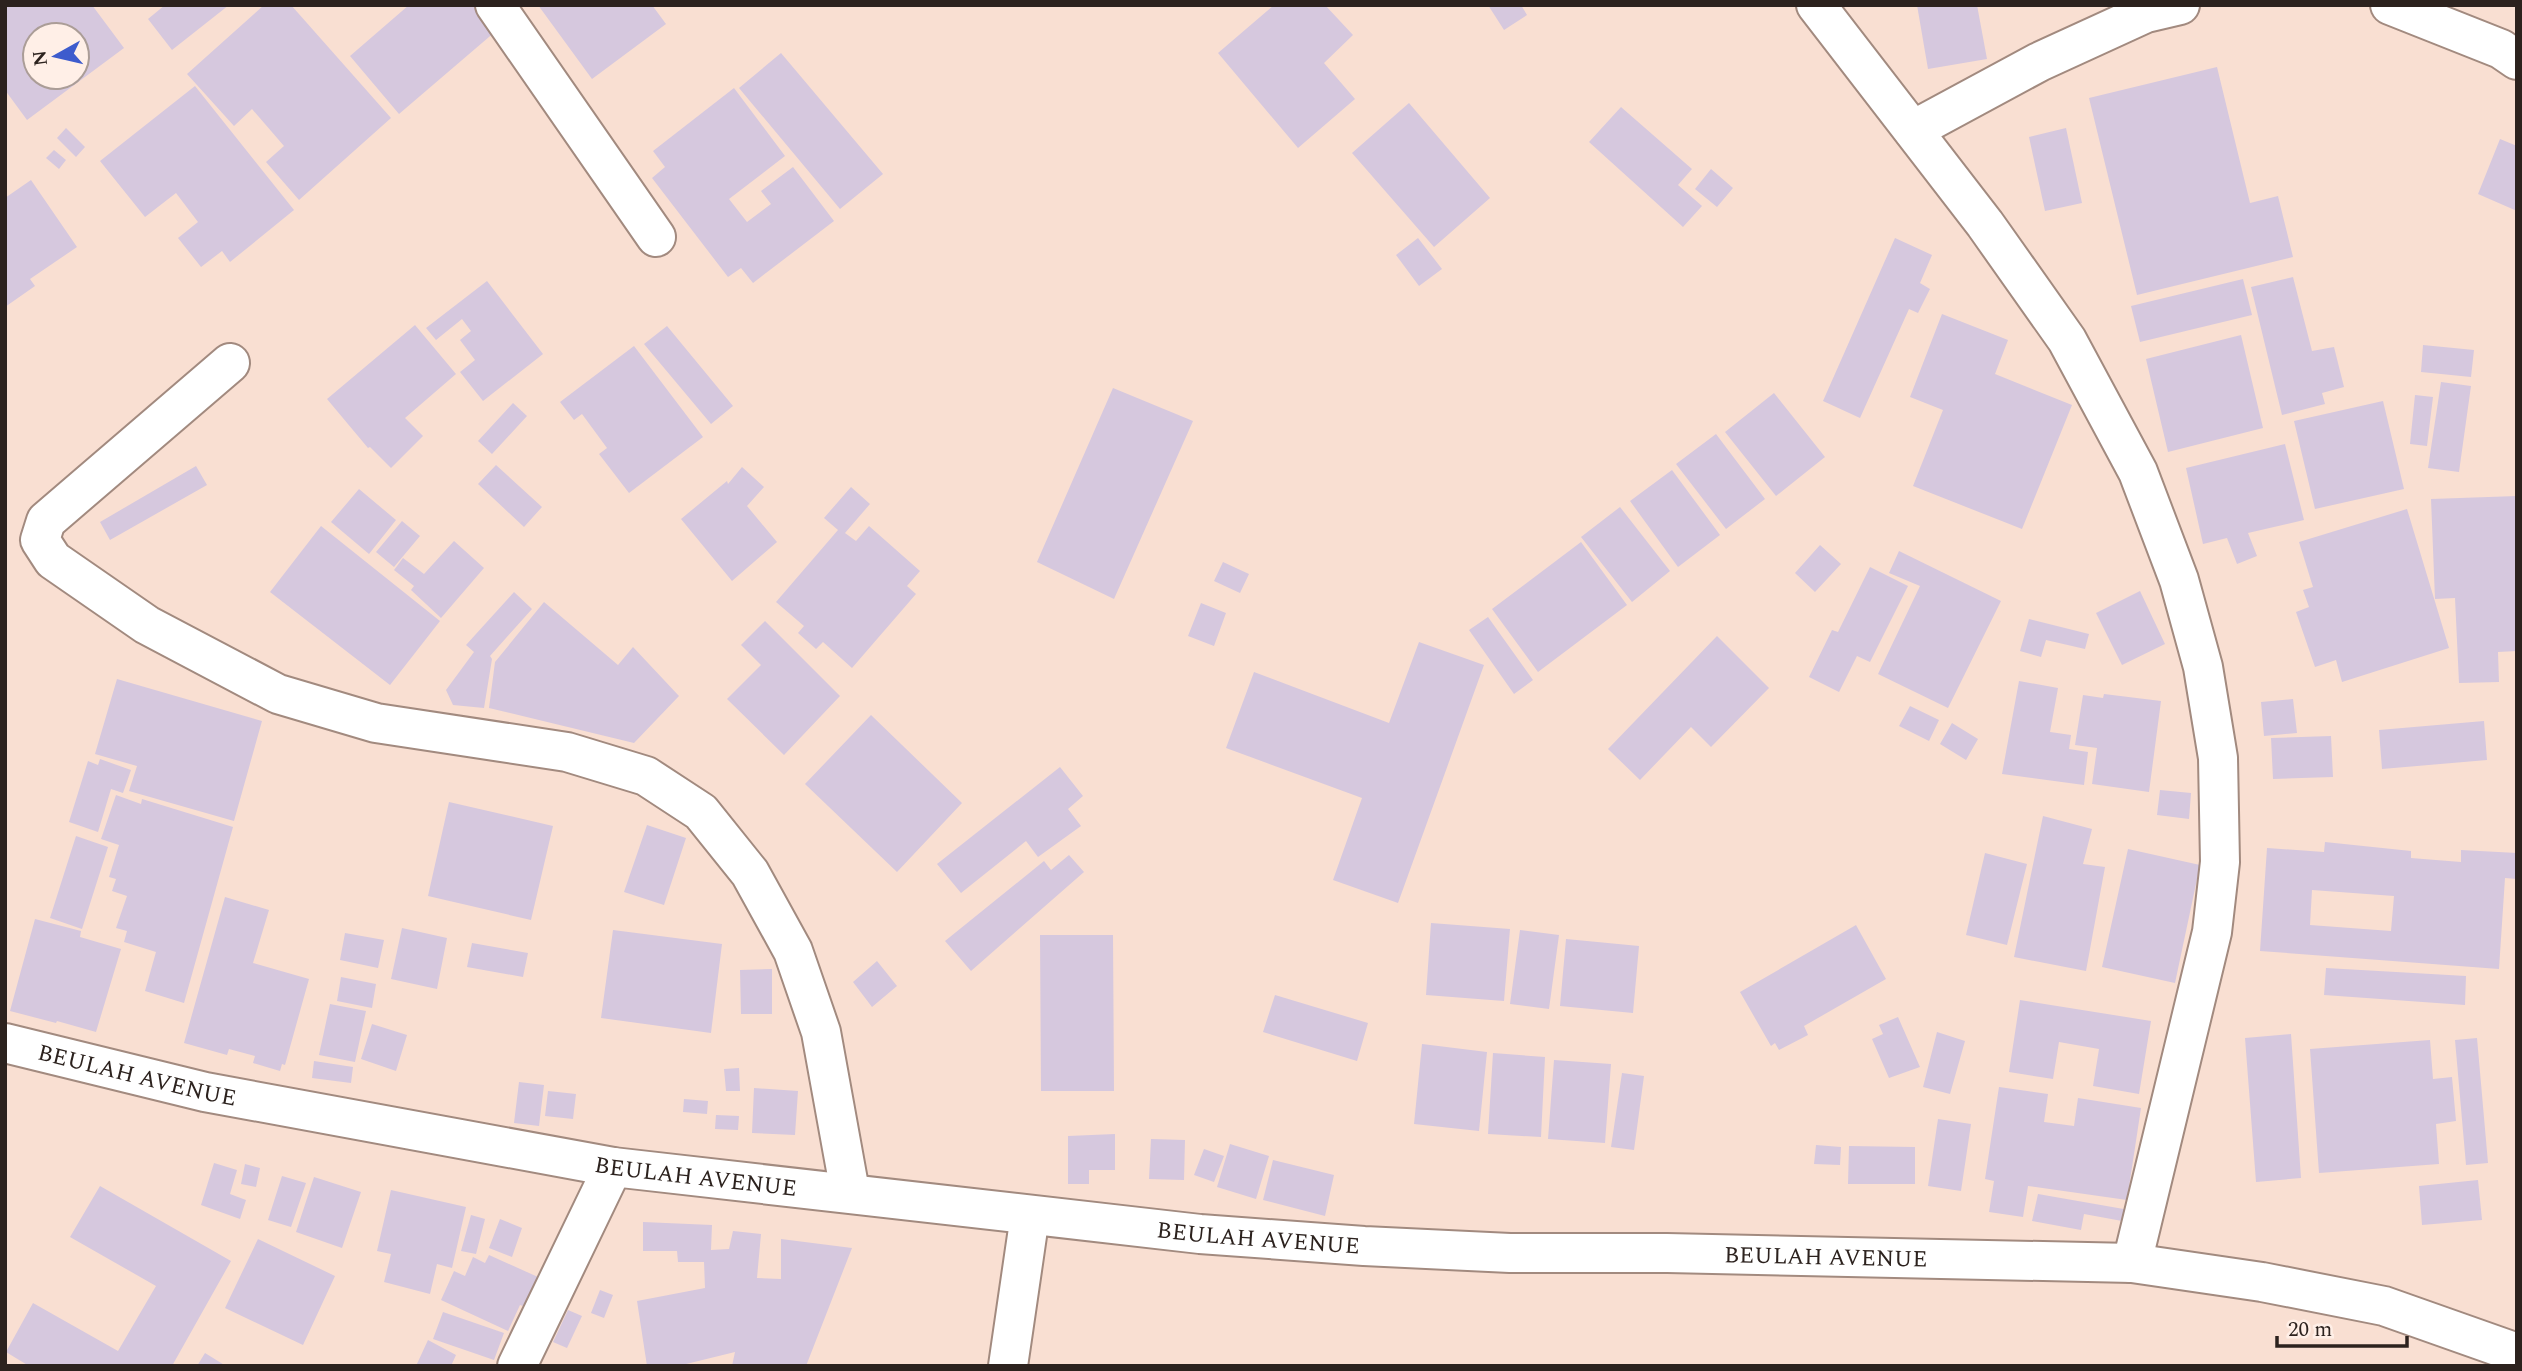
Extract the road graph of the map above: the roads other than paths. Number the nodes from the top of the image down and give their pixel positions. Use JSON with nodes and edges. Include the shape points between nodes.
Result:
{"nodes":[{"id":1,"x":495,"y":5,"type":"edge"},
{"id":2,"x":1816,"y":5,"type":"edge"},
{"id":3,"x":2180,"y":5,"type":"edge"},
{"id":4,"x":2390,"y":5,"type":"edge"},
{"id":5,"x":2517,"y":60,"type":"edge"},
{"id":6,"x":1913,"y":130,"type":"junction"},
{"id":7,"x":656,"y":237,"type":"dead end"},
{"id":8,"x":230,"y":363,"type":"dead end"},
{"id":9,"x":5,"y":1043,"type":"edge"},
{"id":10,"x":614,"y":1167,"type":"junction"},
{"id":11,"x":850,"y":1192,"type":"junction"},
{"id":12,"x":1030,"y":1215,"type":"junction"},
{"id":13,"x":2132,"y":1263,"type":"junction"},
{"id":14,"x":2510,"y":1354,"type":"edge"},
{"id":15,"x":517,"y":1366,"type":"edge"},
{"id":16,"x":1008,"y":1366,"type":"edge"}],
"edges":[{"from":1,"to":7,"type":"street"},
{"from":2,"to":6,"type":"street"},
{"from":3,"to":6,"type":"street","via":[[2146,13],[2039,62]]},
{"from":4,"to":5,"type":"street","via":[[2501,49]]},
{"from":6,"to":13,"type":"street","via":[[2067,340],[2138,472],[2179,580],[2203,667],[2218,758],[2220,862],[2212,932]]},
{"from":8,"to":11,"type":"street","via":[[46,521],[40,540],[54,560],[147,625],[278,694],[376,723],[567,752],[646,776],[701,812],[750,873],[793,951],[821,1032]]},
{"from":9,"to":10,"type":"street","name":"BEULAH AVENUE","via":[[205,1092]]},
{"from":10,"to":11,"type":"street","name":"BEULAH AVENUE"},
{"from":10,"to":15,"type":"street"},
{"from":11,"to":12,"type":"street","name":"BEULAH AVENUE"},
{"from":12,"to":13,"type":"street","name":"BEULAH AVENUE","via":[[1200,1234],[1510,1253]]},
{"from":12,"to":16,"type":"street"},
{"from":13,"to":14,"type":"street","name":"BEULAH AVENUE","via":[[2385,1306]]}]}
